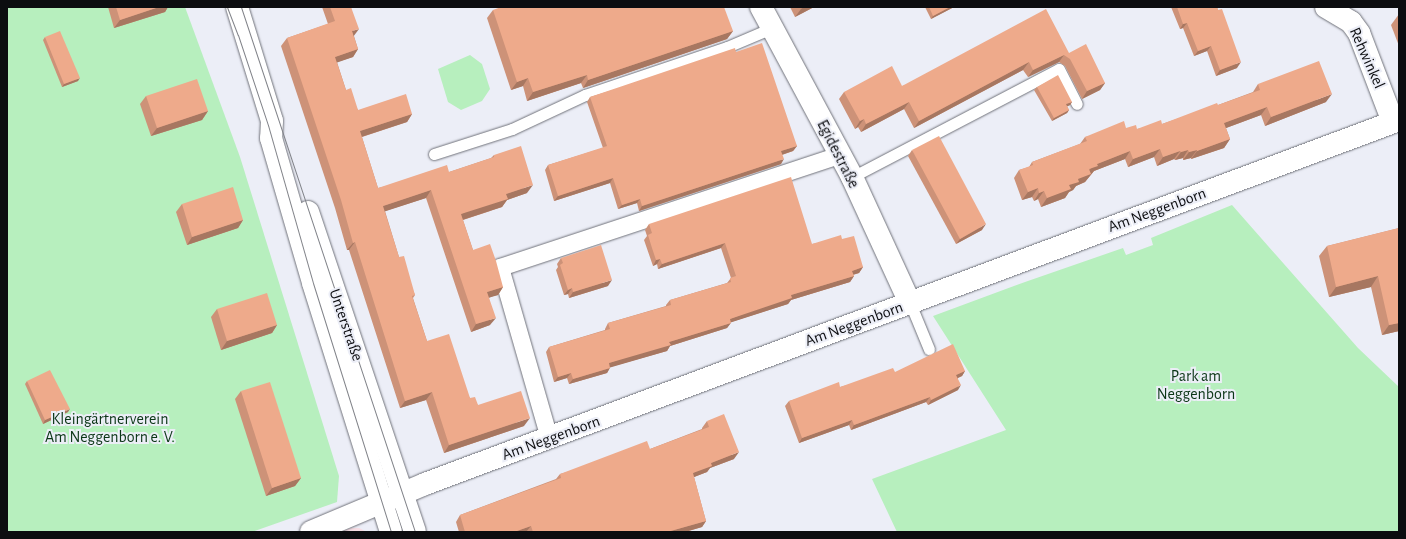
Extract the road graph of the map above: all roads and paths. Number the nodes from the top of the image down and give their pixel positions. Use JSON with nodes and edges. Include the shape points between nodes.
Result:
{"nodes":[{"id":1,"x":228,"y":7,"type":"edge"},
{"id":2,"x":237,"y":7,"type":"edge"},
{"id":3,"x":761,"y":7,"type":"edge"},
{"id":4,"x":1326,"y":7,"type":"edge"},
{"id":5,"x":772,"y":28,"type":"junction"},
{"id":6,"x":256,"y":69,"type":"junction"},
{"id":7,"x":1077,"y":104,"type":"dead end"},
{"id":8,"x":272,"y":121,"type":"junction"},
{"id":9,"x":1396,"y":121,"type":"edge"},
{"id":10,"x":434,"y":154,"type":"dead end"},
{"id":11,"x":840,"y":155,"type":"junction"},
{"id":12,"x":852,"y":178,"type":"junction"},
{"id":13,"x":910,"y":303,"type":"junction"},
{"id":14,"x":929,"y":349,"type":"dead end"},
{"id":15,"x":549,"y":438,"type":"junction"},
{"id":16,"x":403,"y":494,"type":"junction"},
{"id":17,"x":382,"y":503,"type":"junction"},
{"id":18,"x":311,"y":532,"type":"edge"},
{"id":19,"x":391,"y":532,"type":"edge"},
{"id":20,"x":415,"y":532,"type":"edge"}],
"edges":[{"from":1,"to":6,"type":"street","name":"Unterstraße"},
{"from":2,"to":6,"type":"street","name":"Unterstraße"},
{"from":3,"to":5,"type":"street","name":"Egidestraße"},
{"from":4,"to":9,"type":"street","name":"Rehwinkel","via":[[1352,22],[1359,33]]},
{"from":5,"to":10,"type":"lane","via":[[727,47],[585,94],[512,129]]},
{"from":5,"to":11,"type":"street","name":"Egidestraße"},
{"from":6,"to":8,"type":"street","name":"Unterstraße"},
{"from":7,"to":12,"type":"lane","via":[[1059,69]]},
{"from":8,"to":16,"type":"street","name":"Unterstraße","via":[[283,134]]},
{"from":8,"to":17,"type":"street","name":"Unterstraße","via":[[271,138],[313,283]]},
{"from":9,"to":13,"type":"street","name":"Am Neggenborn"},
{"from":11,"to":12,"type":"street","name":"Egidestraße"},
{"from":11,"to":15,"type":"street","via":[[500,267]]},
{"from":12,"to":13,"type":"street","name":"Egidestraße"},
{"from":13,"to":14,"type":"lane"},
{"from":13,"to":15,"type":"street","name":"Am Neggenborn"},
{"from":15,"to":16,"type":"street","name":"Am Neggenborn"},
{"from":16,"to":17,"type":"street","name":"Am Neggenborn"},
{"from":16,"to":20,"type":"street","name":"Unterstraße"},
{"from":17,"to":18,"type":"street","name":"Am Neggenborn"},
{"from":17,"to":19,"type":"street","name":"Unterstraße"}]}
